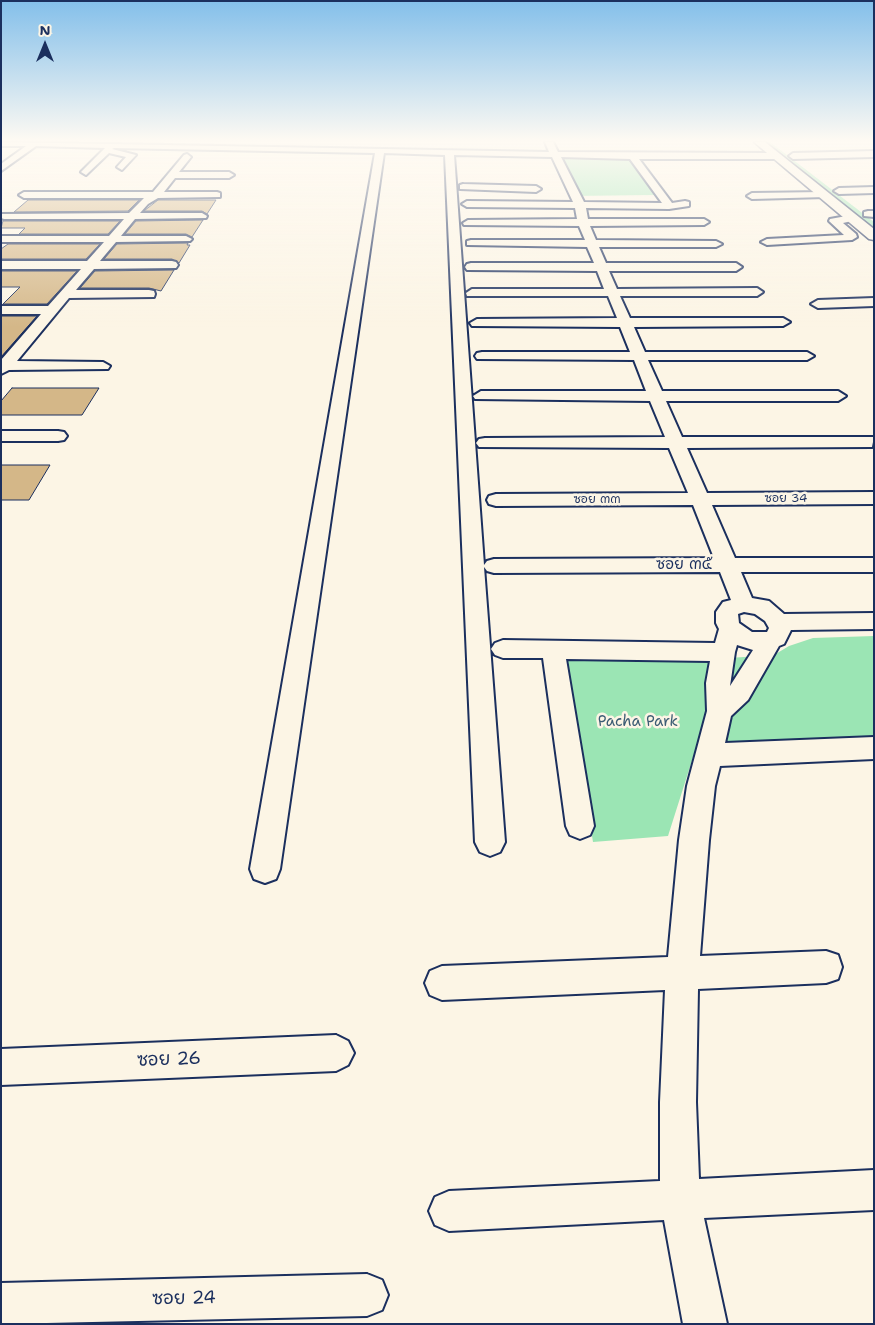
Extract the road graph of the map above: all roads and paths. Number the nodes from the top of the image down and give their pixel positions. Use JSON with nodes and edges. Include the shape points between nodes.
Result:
{"nodes":[{"id":1,"x":141,"y":204,"type":"edge"},
{"id":2,"x":372,"y":204,"type":"edge"},
{"id":3,"x":452,"y":204,"type":"edge"},
{"id":4,"x":467,"y":204,"type":"dead end"},
{"id":5,"x":685,"y":204,"type":"dead end"},
{"id":6,"x":785,"y":204,"type":"edge"},
{"id":7,"x":835,"y":204,"type":"edge"},
{"id":8,"x":855,"y":204,"type":"edge"},
{"id":9,"x":580,"y":205,"type":"junction"},
{"id":10,"x":670,"y":206,"type":"joint"},
{"id":11,"x":790,"y":208,"type":"dead end"},
{"id":12,"x":866,"y":212,"type":"edge"},
{"id":13,"x":4,"y":216,"type":"dead end"},
{"id":14,"x":132,"y":216,"type":"junction"},
{"id":15,"x":202,"y":216,"type":"dead end"},
{"id":16,"x":852,"y":218,"type":"junction"},
{"id":17,"x":704,"y":222,"type":"dead end"},
{"id":18,"x":468,"y":223,"type":"dead end"},
{"id":19,"x":583,"y":223,"type":"junction"},
{"id":20,"x":874,"y":236,"type":"edge"},
{"id":21,"x":1,"y":239,"type":"edge"},
{"id":22,"x":113,"y":239,"type":"junction"},
{"id":23,"x":186,"y":239,"type":"dead end"},
{"id":24,"x":767,"y":242,"type":"dead end"},
{"id":25,"x":471,"y":243,"type":"dead end"},
{"id":26,"x":591,"y":244,"type":"junction"},
{"id":27,"x":716,"y":244,"type":"dead end"},
{"id":28,"x":1,"y":265,"type":"edge"},
{"id":29,"x":91,"y":265,"type":"junction"},
{"id":30,"x":172,"y":265,"type":"dead end"},
{"id":31,"x":471,"y":267,"type":"dead end"},
{"id":32,"x":601,"y":267,"type":"junction"},
{"id":33,"x":736,"y":267,"type":"dead end"},
{"id":34,"x":757,"y":292,"type":"dead end"},
{"id":35,"x":472,"y":293,"type":"dead end"},
{"id":36,"x":612,"y":293,"type":"junction"},
{"id":37,"x":67,"y":294,"type":"junction"},
{"id":38,"x":149,"y":294,"type":"dead end"},
{"id":39,"x":874,"y":302,"type":"edge"},
{"id":40,"x":818,"y":304,"type":"dead end"},
{"id":41,"x":1,"y":310,"type":"edge"},
{"id":42,"x":53,"y":310,"type":"junction"},
{"id":43,"x":784,"y":322,"type":"dead end"},
{"id":44,"x":478,"y":323,"type":"dead end"},
{"id":45,"x":624,"y":323,"type":"junction"},
{"id":46,"x":482,"y":356,"type":"dead end"},
{"id":47,"x":640,"y":356,"type":"junction"},
{"id":48,"x":807,"y":356,"type":"dead end"},
{"id":49,"x":103,"y":366,"type":"dead end"},
{"id":50,"x":2,"y":367,"type":"edge"},
{"id":51,"x":481,"y":396,"type":"dead end"},
{"id":52,"x":656,"y":396,"type":"junction"},
{"id":53,"x":838,"y":396,"type":"dead end"},
{"id":54,"x":1,"y":436,"type":"edge"},
{"id":55,"x":58,"y":436,"type":"dead end"},
{"id":56,"x":872,"y":442,"type":"dead end"},
{"id":57,"x":486,"y":443,"type":"dead end"},
{"id":58,"x":675,"y":444,"type":"junction"},
{"id":59,"x":874,"y":498,"type":"edge"},
{"id":60,"x":699,"y":499,"type":"junction"},
{"id":61,"x":496,"y":500,"type":"dead end"},
{"id":62,"x":728,"y":564,"type":"junction"},
{"id":63,"x":874,"y":565,"type":"edge"},
{"id":64,"x":494,"y":566,"type":"dead end"},
{"id":65,"x":744,"y":604,"type":"junction"},
{"id":66,"x":874,"y":621,"type":"edge"},
{"id":67,"x":731,"y":629,"type":"junction"},
{"id":68,"x":774,"y":631,"type":"junction"},
{"id":69,"x":503,"y":649,"type":"dead end"},
{"id":70,"x":553,"y":649,"type":"junction"},
{"id":71,"x":723,"y":652,"type":"junction"},
{"id":72,"x":720,"y":711,"type":"junction"},
{"id":73,"x":874,"y":748,"type":"edge"},
{"id":74,"x":709,"y":755,"type":"junction"},
{"id":75,"x":580,"y":826,"type":"dead end"},
{"id":76,"x":490,"y":842,"type":"dead end"},
{"id":77,"x":265,"y":869,"type":"dead end"},
{"id":78,"x":826,"y":967,"type":"dead end"},
{"id":79,"x":684,"y":974,"type":"junction"},
{"id":80,"x":442,"y":983,"type":"dead end"},
{"id":81,"x":336,"y":1053,"type":"dead end"},
{"id":82,"x":1,"y":1067,"type":"edge"},
{"id":83,"x":874,"y":1190,"type":"edge"},
{"id":84,"x":680,"y":1200,"type":"junction"},
{"id":85,"x":448,"y":1211,"type":"dead end"},
{"id":86,"x":366,"y":1294,"type":"dead end"},
{"id":87,"x":1,"y":1304,"type":"edge"},
{"id":88,"x":705,"y":1324,"type":"edge"}],
"edges":[{"from":1,"to":14,"type":"street"},
{"from":2,"to":77,"type":"street"},
{"from":3,"to":76,"type":"street"},
{"from":4,"to":9,"type":"street"},
{"from":5,"to":10,"type":"street"},
{"from":6,"to":11,"type":"street"},
{"from":7,"to":16,"type":"main road"},
{"from":8,"to":12,"type":"main road"},
{"from":9,"to":10,"type":"street"},
{"from":9,"to":19,"type":"street"},
{"from":13,"to":14,"type":"street"},
{"from":14,"to":15,"type":"street"},
{"from":14,"to":22,"type":"street"},
{"from":16,"to":20,"type":"main road"},
{"from":16,"to":24,"type":"street","via":[[834,220],[850,234],[848,238]]},
{"from":17,"to":19,"type":"street"},
{"from":18,"to":19,"type":"street"},
{"from":19,"to":26,"type":"street"},
{"from":21,"to":22,"type":"street"},
{"from":22,"to":23,"type":"street"},
{"from":22,"to":29,"type":"street"},
{"from":25,"to":26,"type":"street"},
{"from":26,"to":27,"type":"street"},
{"from":26,"to":32,"type":"street"},
{"from":28,"to":29,"type":"street"},
{"from":29,"to":30,"type":"street"},
{"from":29,"to":37,"type":"street"},
{"from":31,"to":32,"type":"street"},
{"from":32,"to":33,"type":"street"},
{"from":32,"to":36,"type":"street"},
{"from":34,"to":36,"type":"street"},
{"from":35,"to":36,"type":"street"},
{"from":36,"to":45,"type":"street"},
{"from":37,"to":38,"type":"street"},
{"from":37,"to":42,"type":"street"},
{"from":39,"to":40,"type":"street"},
{"from":41,"to":42,"type":"street"},
{"from":42,"to":50,"type":"street"},
{"from":43,"to":45,"type":"street"},
{"from":44,"to":45,"type":"street"},
{"from":45,"to":47,"type":"street"},
{"from":46,"to":47,"type":"street"},
{"from":47,"to":48,"type":"street"},
{"from":47,"to":52,"type":"street"},
{"from":49,"to":50,"type":"street"},
{"from":51,"to":52,"type":"street"},
{"from":52,"to":53,"type":"street"},
{"from":52,"to":58,"type":"street"},
{"from":54,"to":55,"type":"street"},
{"from":56,"to":58,"type":"street"},
{"from":57,"to":58,"type":"street"},
{"from":58,"to":60,"type":"street"},
{"from":59,"to":60,"type":"street","name":"ซอย 34"},
{"from":60,"to":61,"type":"street","name":"ซอย ๓๓"},
{"from":60,"to":62,"type":"street"},
{"from":62,"to":63,"type":"street","name":"ซอย ๓๕"},
{"from":62,"to":64,"type":"street","name":"ซอย ๓๕"},
{"from":62,"to":65,"type":"street"},
{"from":65,"to":67,"type":"street","via":[[727,612],[727,623]]},
{"from":65,"to":68,"type":"street","via":[[768,611]]},
{"from":66,"to":68,"type":"street"},
{"from":67,"to":68,"type":"street","via":[[745,638],[762,642]]},
{"from":67,"to":71,"type":"street"},
{"from":68,"to":72,"type":"street","via":[[740,693]]},
{"from":69,"to":70,"type":"street"},
{"from":70,"to":71,"type":"street"},
{"from":70,"to":75,"type":"street"},
{"from":71,"to":72,"type":"street","via":[[718,682]]},
{"from":72,"to":74,"type":"street"},
{"from":73,"to":74,"type":"street"},
{"from":74,"to":79,"type":"street","via":[[694,840]]},
{"from":78,"to":79,"type":"street"},
{"from":79,"to":80,"type":"street"},
{"from":79,"to":84,"type":"street","via":[[678,1102]]},
{"from":81,"to":82,"type":"street","name":"ซอย 26"},
{"from":83,"to":84,"type":"street"},
{"from":84,"to":85,"type":"street"},
{"from":84,"to":88,"type":"street"},
{"from":86,"to":87,"type":"street","name":"ซอย 24"}]}
